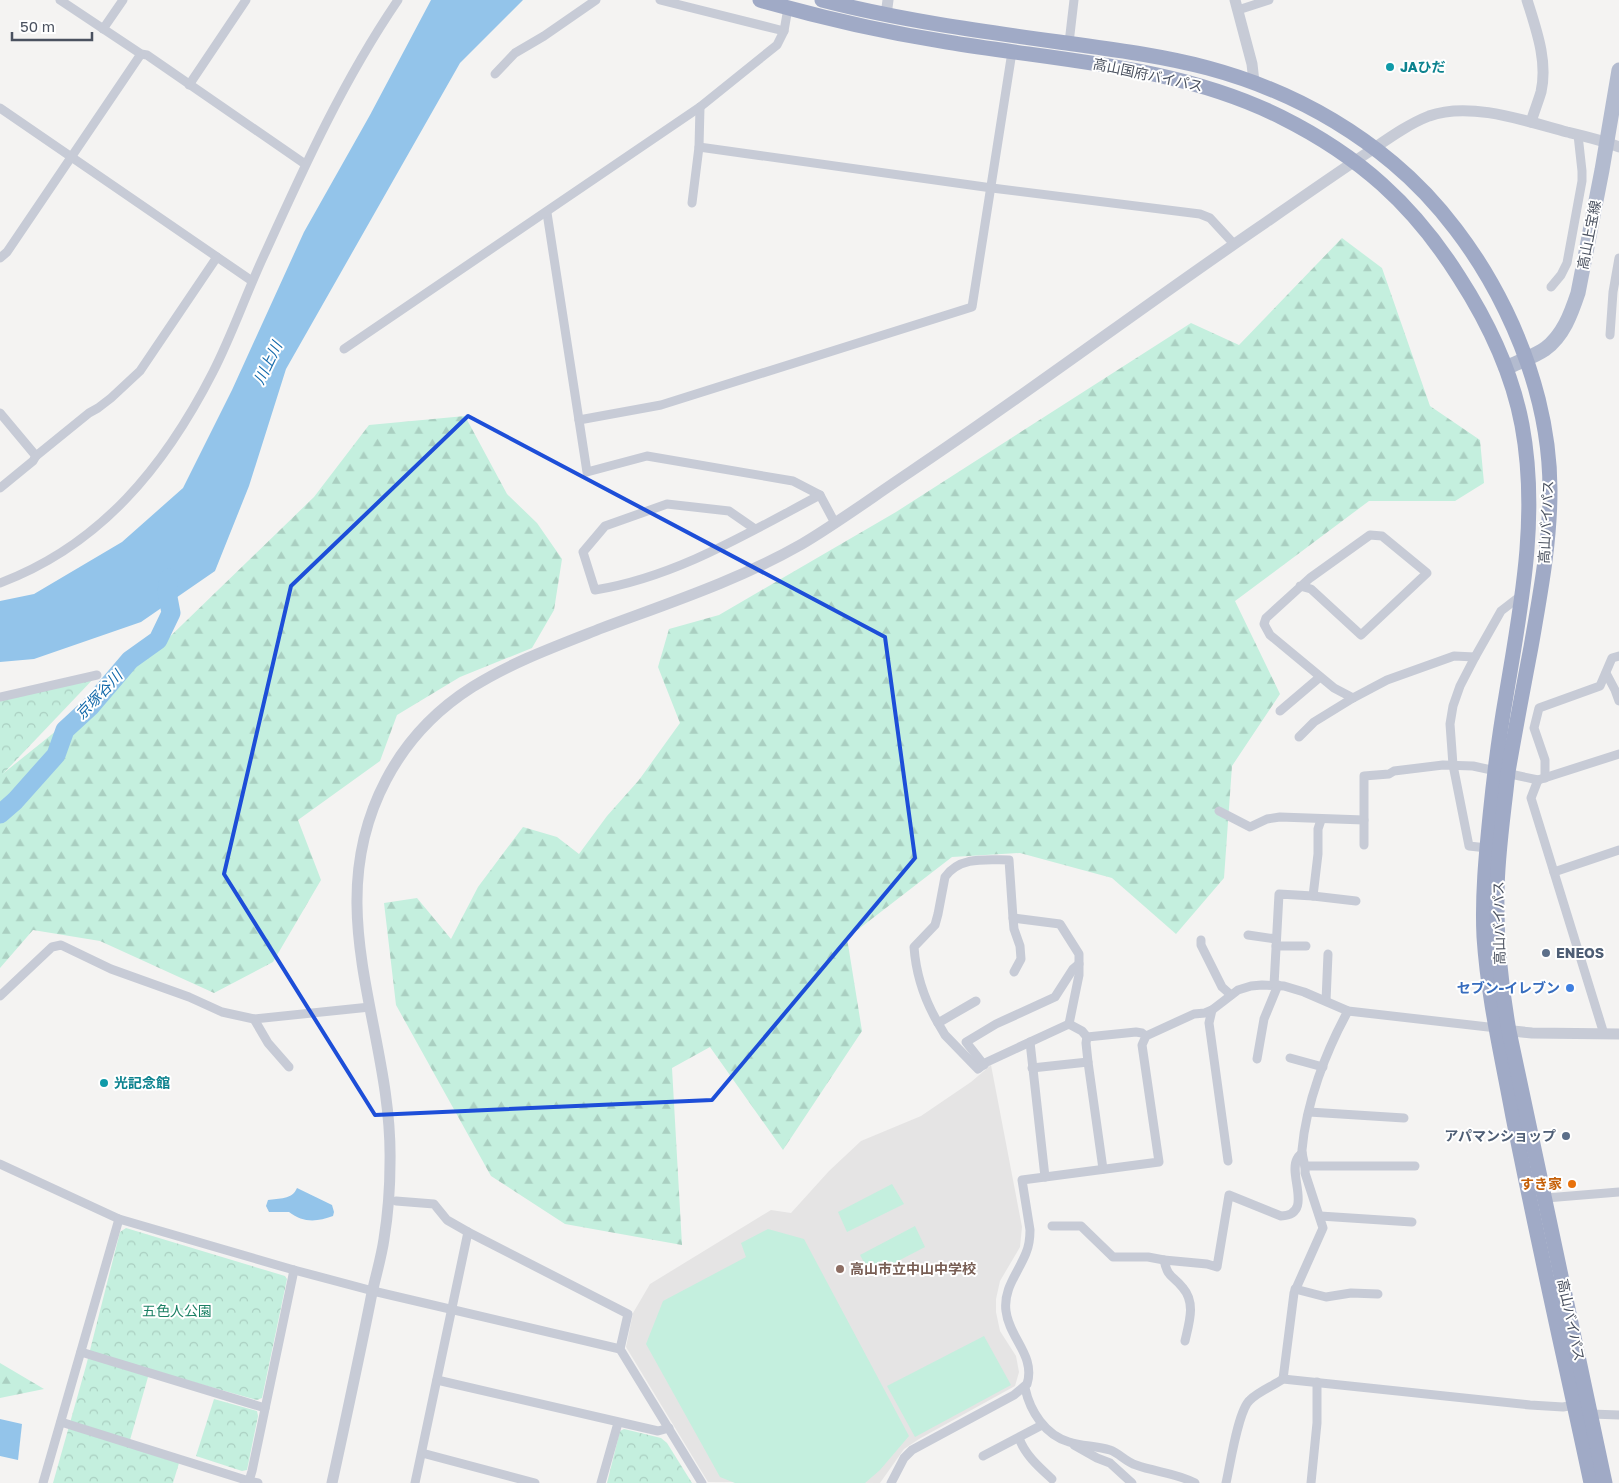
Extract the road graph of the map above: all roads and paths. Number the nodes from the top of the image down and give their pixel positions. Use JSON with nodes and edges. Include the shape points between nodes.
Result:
{"nodes":[{"id":1,"x":60,"y":0,"type":"edge"},
{"id":2,"x":123,"y":0,"type":"edge"},
{"id":3,"x":246,"y":0,"type":"edge"},
{"id":4,"x":398,"y":0,"type":"edge"},
{"id":5,"x":596,"y":0,"type":"edge"},
{"id":6,"x":660,"y":0,"type":"edge"},
{"id":7,"x":760,"y":0,"type":"edge"},
{"id":8,"x":822,"y":0,"type":"edge"},
{"id":9,"x":1074,"y":0,"type":"edge"},
{"id":10,"x":1268,"y":0,"type":"edge"},
{"id":11,"x":1528,"y":0,"type":"edge"},
{"id":12,"x":1236,"y":5,"type":"edge"},
{"id":13,"x":887,"y":7,"type":"edge"},
{"id":14,"x":788,"y":8,"type":"junction"},
{"id":15,"x":103,"y":29,"type":"junction"},
{"id":16,"x":784,"y":31,"type":"junction"},
{"id":17,"x":1069,"y":43,"type":"junction"},
{"id":18,"x":1012,"y":52,"type":"junction"},
{"id":19,"x":141,"y":54,"type":"junction"},
{"id":20,"x":1619,"y":70,"type":"edge"},
{"id":21,"x":495,"y":74,"type":"dead end"},
{"id":22,"x":1254,"y":82,"type":"junction"},
{"id":23,"x":189,"y":85,"type":"junction"},
{"id":24,"x":0,"y":108,"type":"edge"},
{"id":25,"x":700,"y":108,"type":"junction"},
{"id":26,"x":1531,"y":122,"type":"junction"},
{"id":27,"x":1578,"y":134,"type":"junction"},
{"id":28,"x":699,"y":147,"type":"junction"},
{"id":29,"x":1619,"y":147,"type":"edge"},
{"id":30,"x":1374,"y":148,"type":"junction"},
{"id":31,"x":72,"y":157,"type":"junction"},
{"id":32,"x":1355,"y":161,"type":"junction"},
{"id":33,"x":305,"y":164,"type":"junction"},
{"id":34,"x":992,"y":188,"type":"junction"},
{"id":35,"x":692,"y":203,"type":"dead end"},
{"id":36,"x":547,"y":213,"type":"junction"},
{"id":37,"x":1234,"y":244,"type":"junction"},
{"id":38,"x":217,"y":257,"type":"junction"},
{"id":39,"x":0,"y":258,"type":"edge"},
{"id":40,"x":1619,"y":258,"type":"edge"},
{"id":41,"x":252,"y":281,"type":"junction"},
{"id":42,"x":1551,"y":287,"type":"dead end"},
{"id":43,"x":1610,"y":335,"type":"dead end"},
{"id":44,"x":344,"y":349,"type":"dead end"},
{"id":45,"x":1526,"y":359,"type":"junction"},
{"id":46,"x":1506,"y":368,"type":"junction"},
{"id":47,"x":0,"y":413,"type":"edge"},
{"id":48,"x":579,"y":420,"type":"junction"},
{"id":49,"x":36,"y":456,"type":"junction"},
{"id":50,"x":0,"y":488,"type":"edge"},
{"id":51,"x":820,"y":495,"type":"junction"},
{"id":52,"x":835,"y":523,"type":"junction"},
{"id":53,"x":755,"y":529,"type":"junction"},
{"id":54,"x":0,"y":582,"type":"edge"},
{"id":55,"x":1300,"y":586,"type":"junction"},
{"id":56,"x":1524,"y":593,"type":"junction"},
{"id":57,"x":1475,"y":656,"type":"junction"},
{"id":58,"x":1619,"y":656,"type":"edge"},
{"id":59,"x":1606,"y":673,"type":"junction"},
{"id":60,"x":97,"y":675,"type":"dead end"},
{"id":61,"x":1320,"y":677,"type":"junction"},
{"id":62,"x":0,"y":697,"type":"edge"},
{"id":63,"x":1353,"y":698,"type":"junction"},
{"id":64,"x":1619,"y":701,"type":"edge"},
{"id":65,"x":1280,"y":711,"type":"dead end"},
{"id":66,"x":1299,"y":737,"type":"dead end"},
{"id":67,"x":1619,"y":754,"type":"edge"},
{"id":68,"x":1453,"y":765,"type":"junction"},
{"id":69,"x":1502,"y":771,"type":"junction"},
{"id":70,"x":1542,"y":779,"type":"junction"},
{"id":71,"x":1219,"y":811,"type":"dead end"},
{"id":72,"x":1321,"y":820,"type":"junction"},
{"id":73,"x":1364,"y":820,"type":"junction"},
{"id":74,"x":1364,"y":845,"type":"dead end"},
{"id":75,"x":1487,"y":848,"type":"junction"},
{"id":76,"x":1619,"y":850,"type":"edge"},
{"id":77,"x":1554,"y":872,"type":"junction"},
{"id":78,"x":1313,"y":896,"type":"junction"},
{"id":79,"x":1356,"y":901,"type":"dead end"},
{"id":80,"x":1013,"y":918,"type":"junction"},
{"id":81,"x":1248,"y":935,"type":"dead end"},
{"id":82,"x":1201,"y":940,"type":"dead end"},
{"id":83,"x":1276,"y":942,"type":"junction"},
{"id":84,"x":1306,"y":946,"type":"dead end"},
{"id":85,"x":1328,"y":954,"type":"dead end"},
{"id":86,"x":1079,"y":964,"type":"junction"},
{"id":87,"x":1014,"y":972,"type":"dead end"},
{"id":88,"x":1276,"y":985,"type":"junction"},
{"id":89,"x":1231,"y":995,"type":"junction"},
{"id":90,"x":0,"y":996,"type":"edge"},
{"id":91,"x":976,"y":1001,"type":"dead end"},
{"id":92,"x":1326,"y":1001,"type":"junction"},
{"id":93,"x":370,"y":1007,"type":"junction"},
{"id":94,"x":1212,"y":1010,"type":"junction"},
{"id":95,"x":1348,"y":1010,"type":"junction"},
{"id":96,"x":254,"y":1019,"type":"junction"},
{"id":97,"x":938,"y":1023,"type":"junction"},
{"id":98,"x":1069,"y":1024,"type":"junction"},
{"id":99,"x":1503,"y":1030,"type":"junction"},
{"id":100,"x":1604,"y":1034,"type":"junction"},
{"id":101,"x":1619,"y":1034,"type":"edge"},
{"id":102,"x":1146,"y":1036,"type":"junction"},
{"id":103,"x":1087,"y":1037,"type":"junction"},
{"id":104,"x":1030,"y":1042,"type":"junction"},
{"id":105,"x":1290,"y":1058,"type":"dead end"},
{"id":106,"x":1257,"y":1059,"type":"dead end"},
{"id":107,"x":1088,"y":1062,"type":"junction"},
{"id":108,"x":984,"y":1064,"type":"junction"},
{"id":109,"x":289,"y":1067,"type":"dead end"},
{"id":110,"x":1323,"y":1067,"type":"junction"},
{"id":111,"x":1032,"y":1068,"type":"junction"},
{"id":112,"x":1309,"y":1112,"type":"junction"},
{"id":113,"x":1404,"y":1118,"type":"dead end"},
{"id":114,"x":1302,"y":1152,"type":"junction"},
{"id":115,"x":1228,"y":1161,"type":"dead end"},
{"id":116,"x":0,"y":1164,"type":"edge"},
{"id":117,"x":1305,"y":1166,"type":"junction"},
{"id":118,"x":1414,"y":1166,"type":"dead end"},
{"id":119,"x":1102,"y":1169,"type":"junction"},
{"id":120,"x":1045,"y":1177,"type":"junction"},
{"id":121,"x":1619,"y":1192,"type":"edge"},
{"id":122,"x":1546,"y":1198,"type":"junction"},
{"id":123,"x":396,"y":1201,"type":"dead end"},
{"id":124,"x":1320,"y":1216,"type":"junction"},
{"id":125,"x":119,"y":1220,"type":"junction"},
{"id":126,"x":1412,"y":1222,"type":"dead end"},
{"id":127,"x":1052,"y":1226,"type":"dead end"},
{"id":128,"x":468,"y":1232,"type":"junction"},
{"id":129,"x":1164,"y":1260,"type":"junction"},
{"id":130,"x":294,"y":1270,"type":"junction"},
{"id":131,"x":1295,"y":1289,"type":"junction"},
{"id":132,"x":373,"y":1291,"type":"junction"},
{"id":133,"x":1378,"y":1294,"type":"dead end"},
{"id":134,"x":452,"y":1310,"type":"junction"},
{"id":135,"x":1185,"y":1341,"type":"dead end"},
{"id":136,"x":620,"y":1349,"type":"junction"},
{"id":137,"x":80,"y":1352,"type":"junction"},
{"id":138,"x":1284,"y":1379,"type":"junction"},
{"id":139,"x":437,"y":1380,"type":"junction"},
{"id":140,"x":1317,"y":1382,"type":"junction"},
{"id":141,"x":1025,"y":1388,"type":"junction"},
{"id":142,"x":1574,"y":1405,"type":"junction"},
{"id":143,"x":265,"y":1408,"type":"junction"},
{"id":144,"x":1591,"y":1414,"type":"junction"},
{"id":145,"x":1619,"y":1415,"type":"edge"},
{"id":146,"x":61,"y":1422,"type":"junction"},
{"id":147,"x":618,"y":1423,"type":"junction"},
{"id":148,"x":1042,"y":1424,"type":"junction"},
{"id":149,"x":669,"y":1428,"type":"junction"},
{"id":150,"x":1019,"y":1438,"type":"junction"},
{"id":151,"x":1067,"y":1442,"type":"junction"},
{"id":152,"x":422,"y":1453,"type":"junction"},
{"id":153,"x":984,"y":1456,"type":"dead end"},
{"id":154,"x":1052,"y":1479,"type":"dead end"},
{"id":155,"x":248,"y":1481,"type":"junction"},
{"id":156,"x":43,"y":1483,"type":"edge"},
{"id":157,"x":258,"y":1483,"type":"edge"},
{"id":158,"x":332,"y":1483,"type":"edge"},
{"id":159,"x":415,"y":1483,"type":"edge"},
{"id":160,"x":535,"y":1483,"type":"edge"},
{"id":161,"x":601,"y":1483,"type":"edge"},
{"id":162,"x":702,"y":1483,"type":"edge"},
{"id":163,"x":891,"y":1483,"type":"edge"},
{"id":164,"x":1132,"y":1483,"type":"edge"},
{"id":165,"x":1194,"y":1483,"type":"edge"},
{"id":166,"x":1226,"y":1483,"type":"edge"},
{"id":167,"x":1311,"y":1483,"type":"edge"},
{"id":168,"x":1590,"y":1483,"type":"edge"},
{"id":169,"x":1605,"y":1483,"type":"edge"}],
"edges":[{"from":1,"to":15,"type":"street"},
{"from":2,"to":15,"type":"street"},
{"from":3,"to":23,"type":"street"},
{"from":4,"to":33,"type":"street","via":[[346,84]]},
{"from":5,"to":21,"type":"street","via":[[515,54]]},
{"from":6,"to":16,"type":"street"},
{"from":7,"to":14,"type":"highway","name":"高山国府バイパス"},
{"from":8,"to":13,"type":"highway","name":"高山国府バイパス"},
{"from":9,"to":17,"type":"street"},
{"from":10,"to":12,"type":"street"},
{"from":11,"to":26,"type":"street","via":[[1542,60],[1540,92]]},
{"from":12,"to":22,"type":"street"},
{"from":13,"to":17,"type":"highway","name":"高山国府バイパス","via":[[950,26]]},
{"from":14,"to":16,"type":"street"},
{"from":14,"to":18,"type":"highway","name":"高山国府バイパス","via":[[884,31]]},
{"from":15,"to":19,"type":"street"},
{"from":16,"to":25,"type":"street","via":[[777,45]]},
{"from":17,"to":22,"type":"highway","name":"高山国府バイパス","via":[[1180,61]]},
{"from":18,"to":32,"type":"highway","name":"高山国府バイパス","via":[[1151,73],[1205,86],[1277,115]]},
{"from":18,"to":34,"type":"street"},
{"from":19,"to":23,"type":"street"},
{"from":19,"to":31,"type":"street"},
{"from":20,"to":45,"type":"main road","name":"高山上宝線","via":[[1573,309],[1552,343]]},
{"from":22,"to":30,"type":"highway","name":"高山国府バイパス","via":[[1304,104]]},
{"from":23,"to":33,"type":"street"},
{"from":24,"to":31,"type":"street"},
{"from":25,"to":28,"type":"street"},
{"from":25,"to":36,"type":"street"},
{"from":26,"to":27,"type":"street"},
{"from":26,"to":30,"type":"street","via":[[1468,110],[1441,113],[1410,125]]},
{"from":27,"to":29,"type":"street"},
{"from":27,"to":42,"type":"street","via":[[1582,181],[1567,263]]},
{"from":28,"to":34,"type":"street"},
{"from":28,"to":35,"type":"street"},
{"from":30,"to":32,"type":"street"},
{"from":30,"to":45,"type":"highway","name":"高山国府バイパス","via":[[1418,186],[1457,232],[1492,285]]},
{"from":31,"to":38,"type":"street"},
{"from":31,"to":39,"type":"street"},
{"from":32,"to":37,"type":"street"},
{"from":32,"to":46,"type":"highway","name":"高山国府バイパス","via":[[1397,197],[1433,238],[1468,291]]},
{"from":33,"to":41,"type":"street"},
{"from":34,"to":37,"type":"street","via":[[1200,214],[1217,224]]},
{"from":34,"to":48,"type":"street","via":[[972,307],[661,405]]},
{"from":36,"to":44,"type":"street"},
{"from":36,"to":48,"type":"street"},
{"from":37,"to":52,"type":"street"},
{"from":38,"to":41,"type":"street"},
{"from":38,"to":49,"type":"street","via":[[140,371]]},
{"from":40,"to":43,"type":"street"},
{"from":41,"to":54,"type":"street","via":[[213,372],[178,432],[144,478],[108,517],[80,541],[40,566]]},
{"from":45,"to":46,"type":"main road","name":"高山上宝線"},
{"from":45,"to":69,"type":"highway","name":"高山バイパス","via":[[1547,453],[1549,524],[1540,596]]},
{"from":46,"to":56,"type":"highway","name":"高山バイパス","via":[[1522,423],[1527,461],[1529,519]]},
{"from":47,"to":49,"type":"street"},
{"from":48,"to":51,"type":"street","via":[[587,472],[648,456],[793,481]]},
{"from":49,"to":50,"type":"street"},
{"from":51,"to":52,"type":"street"},
{"from":51,"to":53,"type":"street"},
{"from":52,"to":93,"type":"street","via":[[759,566],[494,673],[458,697],[421,729],[384,782],[369,820],[360,857],[356,923]]},
{"from":53,"to":53,"type":"street","via":[[681,566],[596,590],[583,552],[605,526],[667,504],[729,511]]},
{"from":55,"to":55,"type":"street","via":[[1370,536],[1382,536],[1427,573],[1361,635],[1311,589]]},
{"from":55,"to":61,"type":"street","via":[[1266,618],[1264,624],[1270,635]]},
{"from":56,"to":57,"type":"street","via":[[1501,610]]},
{"from":56,"to":69,"type":"highway","name":"高山バイパス"},
{"from":57,"to":63,"type":"street","via":[[1454,656],[1387,680]]},
{"from":57,"to":68,"type":"street","via":[[1453,706],[1450,724]]},
{"from":58,"to":59,"type":"street","via":[[1612,658]]},
{"from":59,"to":64,"type":"street"},
{"from":59,"to":70,"type":"street","via":[[1600,686],[1539,708],[1534,728],[1545,760]]},
{"from":60,"to":62,"type":"street"},
{"from":61,"to":63,"type":"street"},
{"from":61,"to":65,"type":"street"},
{"from":63,"to":66,"type":"street","via":[[1314,722]]},
{"from":67,"to":70,"type":"street"},
{"from":68,"to":69,"type":"street"},
{"from":68,"to":73,"type":"street","via":[[1364,776]]},
{"from":68,"to":75,"type":"street","via":[[1469,846]]},
{"from":69,"to":70,"type":"street"},
{"from":69,"to":75,"type":"highway","name":"高山バイパス"},
{"from":69,"to":99,"type":"highway","name":"高山バイパス","via":[[1496,893]]},
{"from":70,"to":77,"type":"street","via":[[1531,798]]},
{"from":71,"to":72,"type":"street","via":[[1250,827],[1280,817]]},
{"from":72,"to":73,"type":"street"},
{"from":72,"to":78,"type":"street"},
{"from":73,"to":74,"type":"street"},
{"from":75,"to":99,"type":"highway","name":"高山バイパス","via":[[1484,893],[1486,967]]},
{"from":76,"to":77,"type":"street"},
{"from":77,"to":100,"type":"street"},
{"from":78,"to":79,"type":"street"},
{"from":78,"to":83,"type":"street","via":[[1279,894]]},
{"from":80,"to":86,"type":"street","via":[[1060,924],[1079,954]]},
{"from":80,"to":87,"type":"street","via":[[1021,959]]},
{"from":80,"to":97,"type":"street","via":[[1009,860],[967,861],[948,872],[935,925],[914,948],[925,1000]]},
{"from":81,"to":83,"type":"street"},
{"from":82,"to":89,"type":"street","via":[[1222,987]]},
{"from":83,"to":84,"type":"street"},
{"from":83,"to":88,"type":"street"},
{"from":85,"to":92,"type":"street"},
{"from":86,"to":98,"type":"street"},
{"from":86,"to":108,"type":"street","via":[[1055,997],[996,1024],[966,1042]]},
{"from":88,"to":89,"type":"street","via":[[1251,986]]},
{"from":88,"to":92,"type":"street"},
{"from":88,"to":106,"type":"street","via":[[1264,1019]]},
{"from":89,"to":94,"type":"street"},
{"from":90,"to":96,"type":"street","via":[[52,947],[61,945],[111,970],[222,1012]]},
{"from":91,"to":97,"type":"street"},
{"from":92,"to":95,"type":"street"},
{"from":93,"to":96,"type":"street"},
{"from":93,"to":132,"type":"street","via":[[384,1080],[390,1142],[389,1200]]},
{"from":94,"to":102,"type":"street","via":[[1194,1014]]},
{"from":94,"to":115,"type":"street","via":[[1209,1023]]},
{"from":95,"to":99,"type":"street"},
{"from":95,"to":110,"type":"street","via":[[1332,1040]]},
{"from":96,"to":109,"type":"street","via":[[268,1043]]},
{"from":97,"to":108,"type":"street","via":[[945,1035],[978,1069]]},
{"from":98,"to":103,"type":"street"},
{"from":98,"to":104,"type":"street"},
{"from":99,"to":100,"type":"street"},
{"from":99,"to":122,"type":"highway","name":"高山バイパス"},
{"from":99,"to":142,"type":"highway","name":"高山バイパス","via":[[1522,1160]]},
{"from":100,"to":101,"type":"street"},
{"from":102,"to":103,"type":"street","via":[[1136,1032]]},
{"from":102,"to":119,"type":"street","via":[[1142,1045],[1159,1162]]},
{"from":103,"to":107,"type":"street"},
{"from":104,"to":108,"type":"street"},
{"from":104,"to":111,"type":"street"},
{"from":105,"to":110,"type":"street"},
{"from":107,"to":111,"type":"street"},
{"from":107,"to":119,"type":"street"},
{"from":110,"to":112,"type":"street"},
{"from":111,"to":120,"type":"street"},
{"from":112,"to":113,"type":"street"},
{"from":112,"to":114,"type":"street"},
{"from":114,"to":117,"type":"street"},
{"from":114,"to":129,"type":"street","via":[[1296,1159],[1298,1202],[1294,1212],[1281,1216],[1229,1195],[1217,1267]]},
{"from":116,"to":125,"type":"street"},
{"from":117,"to":118,"type":"street"},
{"from":117,"to":124,"type":"street","via":[[1306,1179]]},
{"from":119,"to":120,"type":"street"},
{"from":120,"to":141,"type":"street","via":[[1022,1180],[1030,1238],[1027,1252],[1010,1282],[1005,1303],[1009,1325],[1029,1366],[1029,1380]]},
{"from":121,"to":122,"type":"street"},
{"from":122,"to":144,"type":"highway","name":"高山バイパス"},
{"from":123,"to":128,"type":"street","via":[[434,1204],[447,1220]]},
{"from":124,"to":126,"type":"street"},
{"from":124,"to":131,"type":"street","via":[[1323,1228]]},
{"from":125,"to":130,"type":"street"},
{"from":125,"to":137,"type":"street"},
{"from":127,"to":129,"type":"street","via":[[1081,1226],[1113,1257]]},
{"from":128,"to":134,"type":"street"},
{"from":128,"to":136,"type":"street","via":[[628,1314]]},
{"from":129,"to":135,"type":"street","via":[[1168,1274],[1184,1288],[1190,1302]]},
{"from":130,"to":132,"type":"street"},
{"from":130,"to":143,"type":"street"},
{"from":131,"to":133,"type":"street","via":[[1326,1297],[1351,1293]]},
{"from":131,"to":138,"type":"street"},
{"from":132,"to":134,"type":"street"},
{"from":132,"to":158,"type":"street"},
{"from":134,"to":136,"type":"street"},
{"from":134,"to":139,"type":"street"},
{"from":136,"to":149,"type":"street"},
{"from":137,"to":143,"type":"street"},
{"from":137,"to":146,"type":"street"},
{"from":138,"to":140,"type":"street"},
{"from":138,"to":166,"type":"street","via":[[1245,1405]]},
{"from":139,"to":147,"type":"street"},
{"from":139,"to":152,"type":"street"},
{"from":140,"to":142,"type":"street","via":[[1530,1405]]},
{"from":140,"to":167,"type":"street","via":[[1318,1423]]},
{"from":141,"to":148,"type":"street"},
{"from":141,"to":163,"type":"street","via":[[912,1450]]},
{"from":142,"to":168,"type":"highway","name":"高山バイパス"},
{"from":143,"to":155,"type":"street"},
{"from":144,"to":145,"type":"street"},
{"from":144,"to":169,"type":"highway","name":"高山バイパス"},
{"from":146,"to":155,"type":"street"},
{"from":146,"to":156,"type":"street"},
{"from":147,"to":149,"type":"street","via":[[658,1432]]},
{"from":147,"to":161,"type":"street"},
{"from":148,"to":150,"type":"street"},
{"from":148,"to":151,"type":"street"},
{"from":149,"to":162,"type":"street"},
{"from":150,"to":153,"type":"street"},
{"from":150,"to":154,"type":"street","via":[[1034,1462]]},
{"from":151,"to":164,"type":"street","via":[[1110,1463]]},
{"from":151,"to":165,"type":"street","via":[[1112,1451],[1136,1465]]},
{"from":152,"to":159,"type":"street"},
{"from":152,"to":160,"type":"street"},
{"from":155,"to":157,"type":"street"}]}
